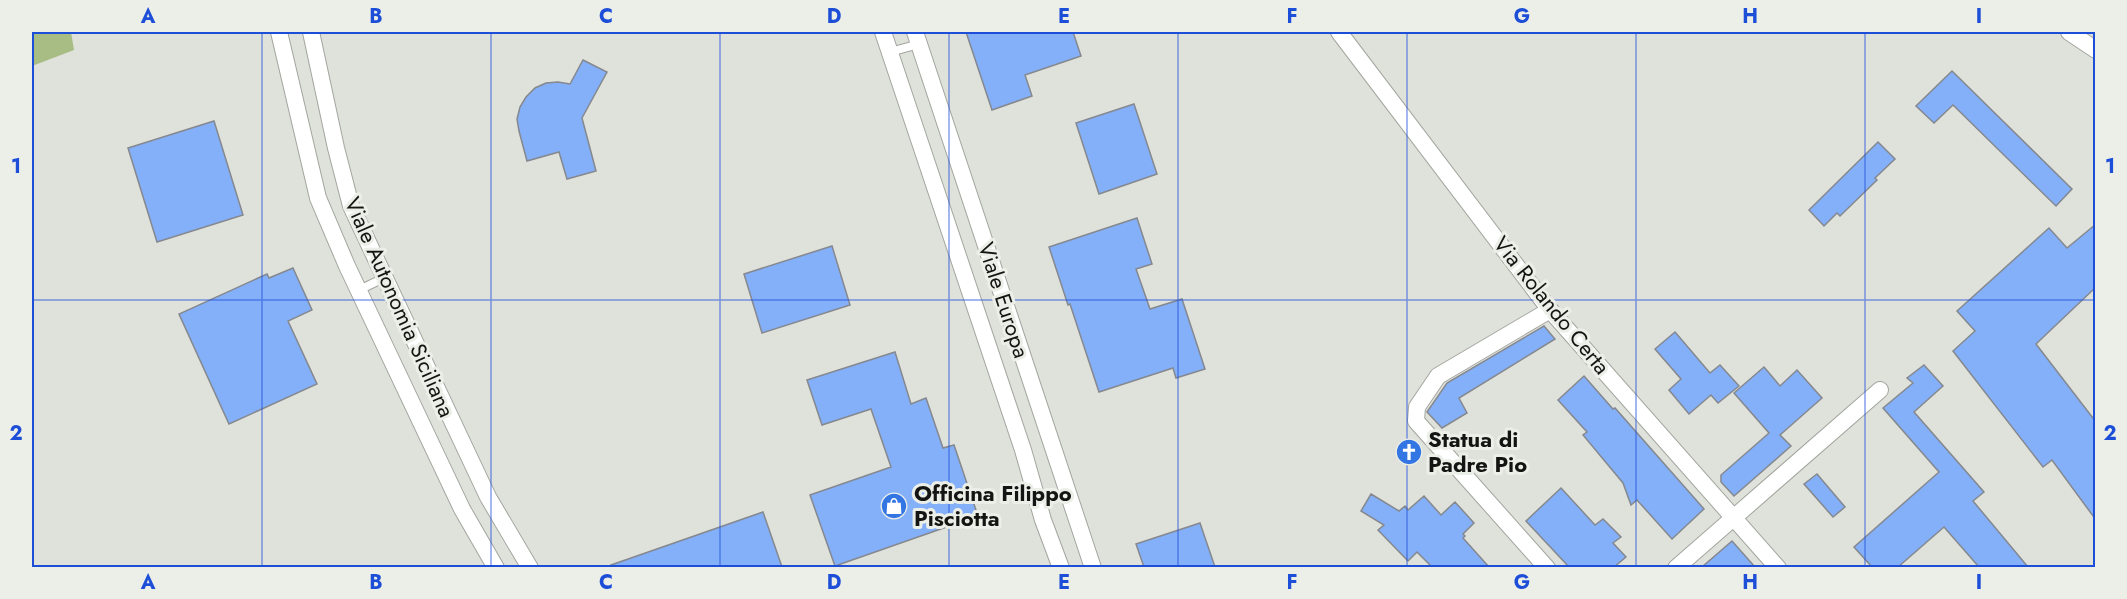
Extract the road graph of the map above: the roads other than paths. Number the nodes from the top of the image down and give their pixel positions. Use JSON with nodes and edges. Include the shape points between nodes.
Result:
{"nodes":[{"id":1,"x":279,"y":32,"type":"edge"},
{"id":2,"x":311,"y":32,"type":"edge"},
{"id":3,"x":883,"y":32,"type":"edge"},
{"id":4,"x":1339,"y":32,"type":"edge"},
{"id":5,"x":2068,"y":32,"type":"edge"},
{"id":6,"x":917,"y":38,"type":"edge"},
{"id":7,"x":2096,"y":50,"type":"edge"},
{"id":8,"x":890,"y":52,"type":"junction"},
{"id":9,"x":384,"y":278,"type":"junction"},
{"id":10,"x":359,"y":290,"type":"junction"},
{"id":11,"x":1550,"y":309,"type":"junction"},
{"id":12,"x":1880,"y":390,"type":"dead end"},
{"id":13,"x":1734,"y":518,"type":"junction"},
{"id":14,"x":496,"y":567,"type":"edge"},
{"id":15,"x":530,"y":567,"type":"edge"},
{"id":16,"x":1060,"y":567,"type":"edge"},
{"id":17,"x":1093,"y":567,"type":"edge"},
{"id":18,"x":1547,"y":567,"type":"edge"},
{"id":19,"x":1676,"y":567,"type":"edge"},
{"id":20,"x":1778,"y":567,"type":"edge"}],
"edges":[{"from":1,"to":10,"type":"street","name":"Viale Autonomia Siciliana","via":[[318,198]]},
{"from":2,"to":9,"type":"street","name":"Viale Autonomia Siciliana","via":[[351,206]]},
{"from":3,"to":8,"type":"street","name":"Viale Europa"},
{"from":4,"to":11,"type":"street","name":"Via Rolando Certa"},
{"from":5,"to":7,"type":"street"},
{"from":6,"to":8,"type":"lane"},
{"from":6,"to":17,"type":"street","name":"Viale Europa"},
{"from":8,"to":16,"type":"street","name":"Viale Europa"},
{"from":9,"to":10,"type":"lane"},
{"from":9,"to":15,"type":"street","name":"Viale Autonomia Siciliana","via":[[488,497]]},
{"from":10,"to":14,"type":"street","name":"Viale Autonomia Siciliana","via":[[462,509]]},
{"from":11,"to":13,"type":"street","name":"Via Rolando Certa"},
{"from":11,"to":18,"type":"street","via":[[1438,376],[1417,407],[1416,421]]},
{"from":12,"to":13,"type":"street"},
{"from":13,"to":19,"type":"street"},
{"from":13,"to":20,"type":"street","name":"Via Rolando Certa"}]}
